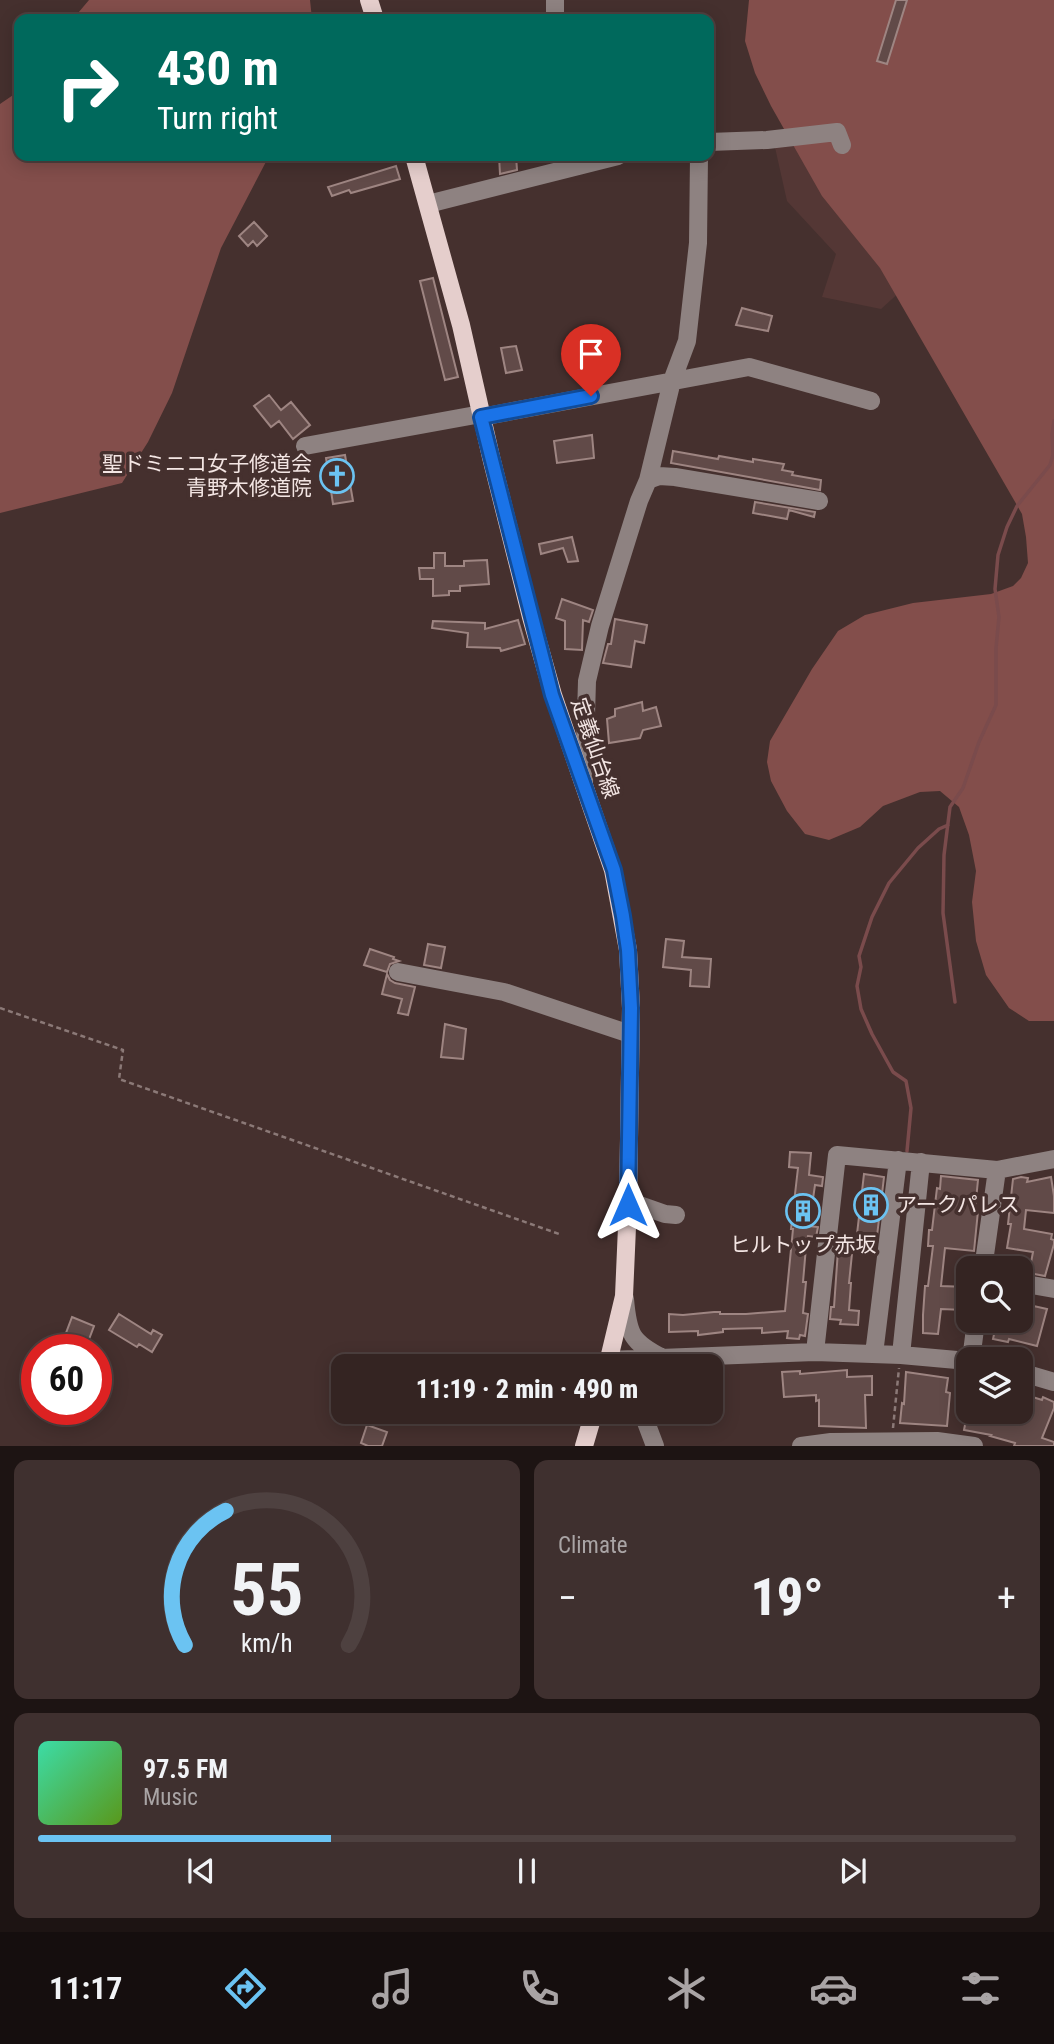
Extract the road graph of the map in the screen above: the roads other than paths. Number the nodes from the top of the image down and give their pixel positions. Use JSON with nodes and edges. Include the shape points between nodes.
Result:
{"nodes":[{"id":1,"x":714,"y":142,"type":"edge"},
{"id":2,"x":842,"y":145,"type":"dead end"},
{"id":3,"x":415,"y":161,"type":"edge"},
{"id":4,"x":598,"y":161,"type":"edge"},
{"id":5,"x":699,"y":161,"type":"edge"},
{"id":6,"x":428,"y":204,"type":"junction"},
{"id":7,"x":672,"y":381,"type":"junction"},
{"id":8,"x":871,"y":401,"type":"dead end"},
{"id":9,"x":481,"y":415,"type":"junction"},
{"id":10,"x":306,"y":446,"type":"dead end"},
{"id":11,"x":648,"y":480,"type":"junction"},
{"id":12,"x":819,"y":501,"type":"dead end"},
{"id":13,"x":584,"y":785,"type":"junction"},
{"id":14,"x":398,"y":972,"type":"dead end"},
{"id":15,"x":630,"y":1034,"type":"junction"},
{"id":16,"x":1054,"y":1159,"type":"edge"},
{"id":17,"x":898,"y":1160,"type":"junction"},
{"id":18,"x":921,"y":1162,"type":"junction"},
{"id":19,"x":997,"y":1170,"type":"junction"},
{"id":20,"x":628,"y":1201,"type":"junction"},
{"id":21,"x":676,"y":1215,"type":"dead end"},
{"id":22,"x":886,"y":1254,"type":"junction"},
{"id":23,"x":911,"y":1255,"type":"junction"},
{"id":24,"x":985,"y":1256,"type":"edge"},
{"id":25,"x":1033,"y":1285,"type":"edge"},
{"id":26,"x":1054,"y":1289,"type":"edge"},
{"id":27,"x":624,"y":1296,"type":"junction"},
{"id":28,"x":815,"y":1352,"type":"junction"},
{"id":29,"x":610,"y":1354,"type":"edge"},
{"id":30,"x":655,"y":1354,"type":"edge"},
{"id":31,"x":874,"y":1354,"type":"junction"},
{"id":32,"x":901,"y":1355,"type":"junction"},
{"id":33,"x":723,"y":1356,"type":"edge"},
{"id":34,"x":956,"y":1359,"type":"edge"},
{"id":35,"x":1033,"y":1376,"type":"edge"},
{"id":36,"x":1054,"y":1382,"type":"edge"},
{"id":37,"x":590,"y":1424,"type":"edge"},
{"id":38,"x":647,"y":1424,"type":"edge"},
{"id":39,"x":938,"y":1443,"type":"edge"},
{"id":40,"x":867,"y":1444,"type":"edge"},
{"id":41,"x":891,"y":1444,"type":"edge"},
{"id":42,"x":584,"y":1446,"type":"edge"},
{"id":43,"x":656,"y":1446,"type":"edge"},
{"id":44,"x":801,"y":1446,"type":"edge"},
{"id":45,"x":974,"y":1446,"type":"edge"}],
"edges":[{"from":1,"to":2,"type":"street","via":[[837,132]]},
{"from":3,"to":6,"type":"main road","name":"定義仙台線"},
{"from":4,"to":6,"type":"street"},
{"from":5,"to":7,"type":"street","via":[[698,243],[687,341]]},
{"from":6,"to":9,"type":"main road","name":"定義仙台線"},
{"from":7,"to":8,"type":"street","via":[[749,367]]},
{"from":7,"to":9,"type":"street"},
{"from":7,"to":11,"type":"street"},
{"from":9,"to":10,"type":"street"},
{"from":9,"to":13,"type":"main road","name":"定義仙台線","via":[[552,695]]},
{"from":11,"to":12,"type":"street","via":[[675,477]]},
{"from":11,"to":13,"type":"street","via":[[600,626],[587,681]]},
{"from":13,"to":15,"type":"main road","name":"定義仙台線","via":[[614,870],[623,916]]},
{"from":14,"to":15,"type":"street","via":[[503,992]]},
{"from":15,"to":20,"type":"main road","name":"定義仙台線"},
{"from":16,"to":19,"type":"street"},
{"from":17,"to":18,"type":"street"},
{"from":17,"to":22,"type":"street"},
{"from":17,"to":28,"type":"street","via":[[837,1155]]},
{"from":18,"to":19,"type":"street"},
{"from":18,"to":23,"type":"street"},
{"from":19,"to":24,"type":"street"},
{"from":20,"to":21,"type":"street"},
{"from":20,"to":27,"type":"main road","name":"定義仙台線"},
{"from":22,"to":23,"type":"street"},
{"from":22,"to":31,"type":"street"},
{"from":23,"to":32,"type":"street"},
{"from":25,"to":26,"type":"street"},
{"from":27,"to":29,"type":"main road","name":"定義仙台線"},
{"from":27,"to":30,"type":"street","via":[[632,1336]]},
{"from":28,"to":31,"type":"street"},
{"from":28,"to":33,"type":"street"},
{"from":31,"to":32,"type":"street"},
{"from":32,"to":34,"type":"street"},
{"from":35,"to":36,"type":"street"},
{"from":37,"to":42,"type":"main road"},
{"from":38,"to":43,"type":"street"},
{"from":39,"to":41,"type":"street"},
{"from":39,"to":45,"type":"street"},
{"from":40,"to":41,"type":"street"},
{"from":40,"to":44,"type":"street"}]}
